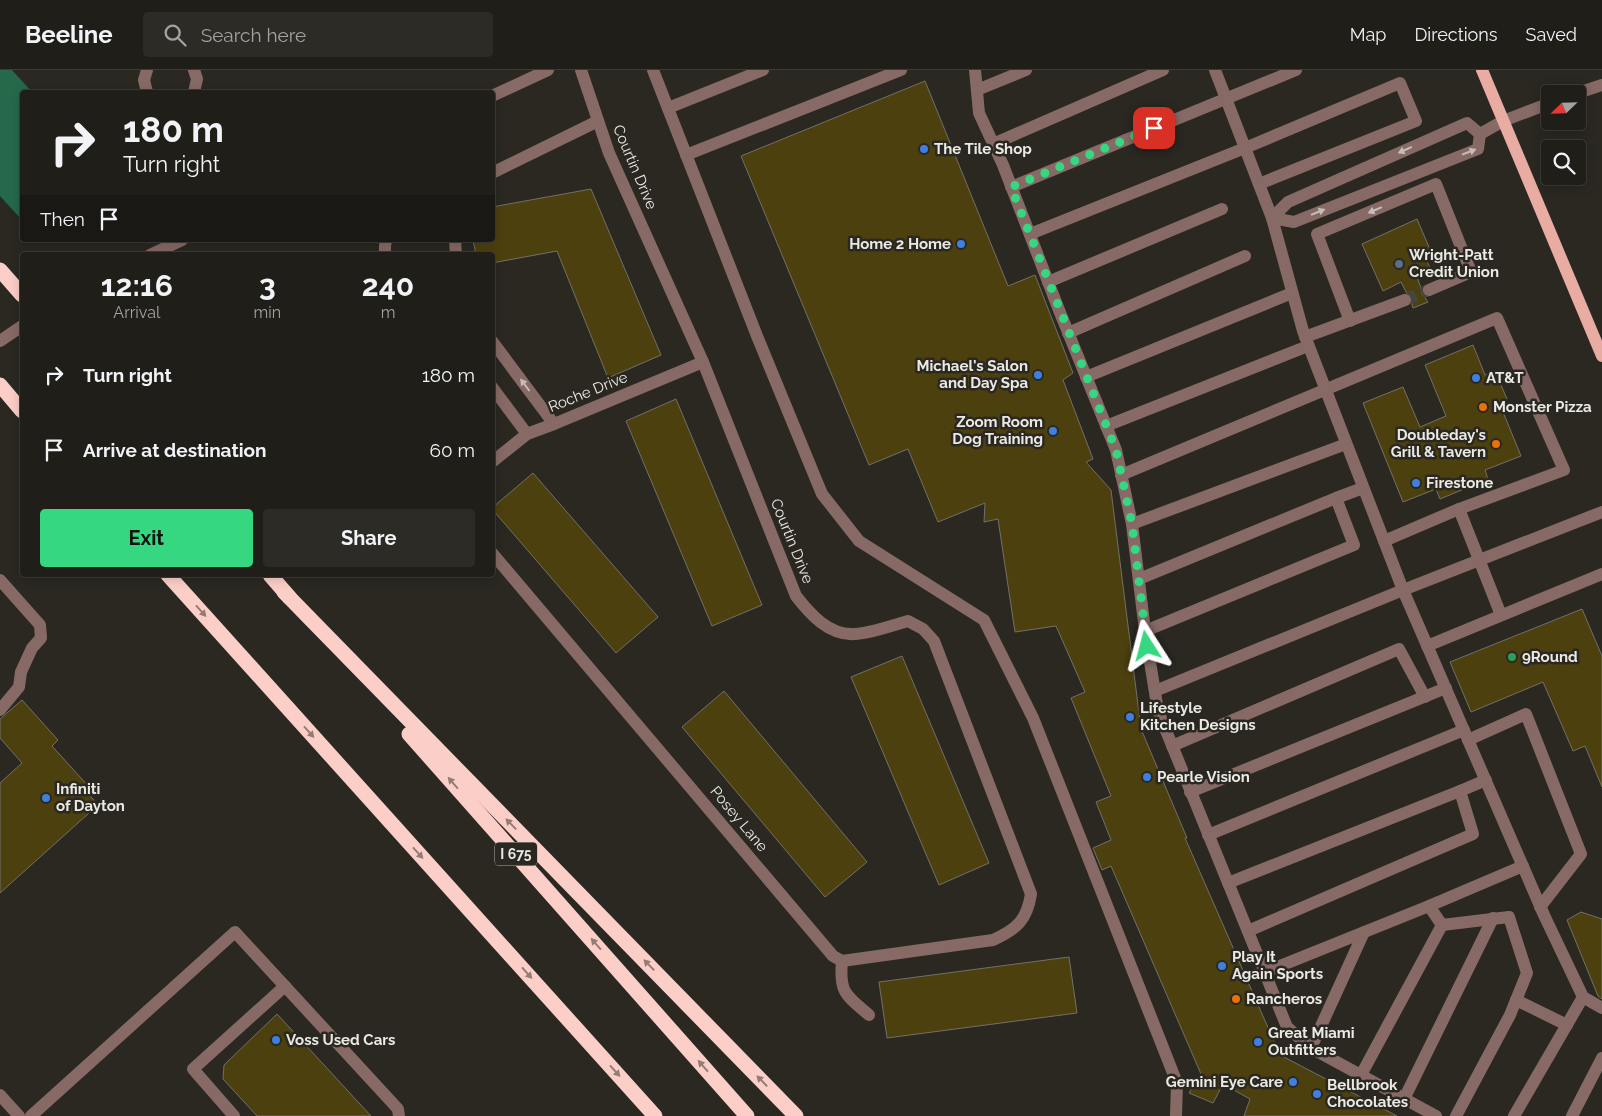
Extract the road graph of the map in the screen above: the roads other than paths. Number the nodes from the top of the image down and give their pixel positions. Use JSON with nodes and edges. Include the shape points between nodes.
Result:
{"nodes":[{"id":1,"x":147,"y":70,"type":"edge"},
{"id":2,"x":194,"y":70,"type":"edge"},
{"id":3,"x":548,"y":70,"type":"edge"},
{"id":4,"x":581,"y":70,"type":"edge"},
{"id":5,"x":653,"y":70,"type":"edge"},
{"id":6,"x":763,"y":70,"type":"edge"},
{"id":7,"x":901,"y":70,"type":"edge"},
{"id":8,"x":975,"y":70,"type":"edge"},
{"id":9,"x":1026,"y":70,"type":"edge"},
{"id":10,"x":1163,"y":70,"type":"edge"},
{"id":11,"x":1215,"y":70,"type":"edge"},
{"id":12,"x":1296,"y":70,"type":"edge"},
{"id":13,"x":1482,"y":70,"type":"edge"},
{"id":14,"x":1602,"y":85,"type":"edge"},
{"id":15,"x":146,"y":90,"type":"edge"},
{"id":16,"x":194,"y":90,"type":"edge"},
{"id":17,"x":977,"y":90,"type":"junction"},
{"id":18,"x":1586,"y":90,"type":"edge"},
{"id":19,"x":495,"y":95,"type":"edge"},
{"id":20,"x":1226,"y":99,"type":"junction"},
{"id":21,"x":1541,"y":106,"type":"edge"},
{"id":22,"x":668,"y":108,"type":"junction"},
{"id":23,"x":598,"y":121,"type":"junction"},
{"id":24,"x":1503,"y":121,"type":"junction"},
{"id":25,"x":1480,"y":134,"type":"junction"},
{"id":26,"x":993,"y":144,"type":"junction"},
{"id":27,"x":1245,"y":148,"type":"junction"},
{"id":28,"x":686,"y":155,"type":"junction"},
{"id":29,"x":495,"y":172,"type":"edge"},
{"id":30,"x":1259,"y":184,"type":"junction"},
{"id":31,"x":1011,"y":187,"type":"junction"},
{"id":32,"x":1222,"y":209,"type":"dead end"},
{"id":33,"x":1272,"y":218,"type":"junction"},
{"id":34,"x":1030,"y":234,"type":"junction"},
{"id":35,"x":178,"y":242,"type":"edge"},
{"id":36,"x":156,"y":252,"type":"edge"},
{"id":37,"x":1245,"y":256,"type":"dead end"},
{"id":38,"x":0,"y":270,"type":"edge"},
{"id":39,"x":1048,"y":282,"type":"junction"},
{"id":40,"x":1429,"y":290,"type":"tunnel mouth"},
{"id":41,"x":1292,"y":293,"type":"junction"},
{"id":42,"x":20,"y":294,"type":"edge"},
{"id":43,"x":1405,"y":300,"type":"tunnel mouth"},
{"id":44,"x":1350,"y":321,"type":"junction"},
{"id":45,"x":20,"y":327,"type":"edge"},
{"id":46,"x":1068,"y":333,"type":"junction"},
{"id":47,"x":0,"y":341,"type":"edge"},
{"id":48,"x":1307,"y":342,"type":"junction"},
{"id":49,"x":495,"y":345,"type":"edge"},
{"id":50,"x":1602,"y":356,"type":"edge"},
{"id":51,"x":703,"y":362,"type":"junction"},
{"id":52,"x":1086,"y":376,"type":"junction"},
{"id":53,"x":0,"y":385,"type":"edge"},
{"id":54,"x":495,"y":391,"type":"edge"},
{"id":55,"x":1326,"y":391,"type":"junction"},
{"id":56,"x":20,"y":409,"type":"edge"},
{"id":57,"x":554,"y":424,"type":"junction"},
{"id":58,"x":1106,"y":426,"type":"junction"},
{"id":59,"x":527,"y":434,"type":"junction"},
{"id":60,"x":1346,"y":444,"type":"junction"},
{"id":61,"x":495,"y":460,"type":"edge"},
{"id":62,"x":1121,"y":475,"type":"junction"},
{"id":63,"x":1363,"y":488,"type":"junction"},
{"id":64,"x":1336,"y":498,"type":"junction"},
{"id":65,"x":1459,"y":510,"type":"junction"},
{"id":66,"x":1602,"y":512,"type":"edge"},
{"id":67,"x":1132,"y":524,"type":"junction"},
{"id":68,"x":1384,"y":542,"type":"junction"},
{"id":69,"x":495,"y":557,"type":"edge"},
{"id":70,"x":1479,"y":560,"type":"junction"},
{"id":71,"x":1602,"y":574,"type":"edge"},
{"id":72,"x":170,"y":577,"type":"edge"},
{"id":73,"x":272,"y":577,"type":"edge"},
{"id":74,"x":1138,"y":579,"type":"junction"},
{"id":75,"x":0,"y":580,"type":"edge"},
{"id":76,"x":1403,"y":590,"type":"junction"},
{"id":77,"x":284,"y":592,"type":"junction"},
{"id":78,"x":1501,"y":616,"type":"junction"},
{"id":79,"x":1145,"y":631,"type":"junction"},
{"id":80,"x":1427,"y":646,"type":"junction"},
{"id":81,"x":1446,"y":688,"type":"junction"},
{"id":82,"x":1155,"y":691,"type":"junction"},
{"id":83,"x":1424,"y":697,"type":"junction"},
{"id":84,"x":0,"y":710,"type":"edge"},
{"id":85,"x":1466,"y":735,"type":"junction"},
{"id":86,"x":1172,"y":746,"type":"junction"},
{"id":87,"x":1486,"y":780,"type":"junction"},
{"id":88,"x":1460,"y":791,"type":"junction"},
{"id":89,"x":1190,"y":792,"type":"junction"},
{"id":90,"x":1208,"y":834,"type":"junction"},
{"id":91,"x":1523,"y":866,"type":"junction"},
{"id":92,"x":1228,"y":884,"type":"junction"},
{"id":93,"x":1429,"y":906,"type":"junction"},
{"id":94,"x":1540,"y":907,"type":"junction"},
{"id":95,"x":1493,"y":918,"type":"junction"},
{"id":96,"x":1442,"y":925,"type":"junction"},
{"id":97,"x":1248,"y":931,"type":"junction"},
{"id":98,"x":1364,"y":932,"type":"junction"},
{"id":99,"x":842,"y":961,"type":"junction"},
{"id":100,"x":1265,"y":972,"type":"junction"},
{"id":101,"x":285,"y":986,"type":"junction"},
{"id":102,"x":1583,"y":998,"type":"junction"},
{"id":103,"x":1516,"y":1000,"type":"junction"},
{"id":104,"x":1602,"y":1008,"type":"edge"},
{"id":105,"x":869,"y":1015,"type":"dead end"},
{"id":106,"x":1567,"y":1025,"type":"junction"},
{"id":107,"x":1310,"y":1048,"type":"junction"},
{"id":108,"x":1602,"y":1058,"type":"edge"},
{"id":109,"x":1361,"y":1075,"type":"junction"},
{"id":110,"x":0,"y":1095,"type":"edge"},
{"id":111,"x":1404,"y":1099,"type":"junction"},
{"id":112,"x":395,"y":1114,"type":"edge"},
{"id":113,"x":18,"y":1116,"type":"edge"},
{"id":114,"x":31,"y":1116,"type":"edge"},
{"id":115,"x":234,"y":1116,"type":"edge"},
{"id":116,"x":655,"y":1116,"type":"edge"},
{"id":117,"x":747,"y":1116,"type":"edge"},
{"id":118,"x":796,"y":1116,"type":"edge"},
{"id":119,"x":1176,"y":1116,"type":"edge"},
{"id":120,"x":1436,"y":1116,"type":"edge"},
{"id":121,"x":1456,"y":1116,"type":"edge"},
{"id":122,"x":1514,"y":1116,"type":"edge"},
{"id":123,"x":1572,"y":1116,"type":"edge"}],
"edges":[{"from":1,"to":15,"type":"street","via":[[144,80]]},
{"from":2,"to":16,"type":"street","via":[[197,79]]},
{"from":3,"to":19,"type":"street"},
{"from":4,"to":23,"type":"street","name":"Courtin Drive"},
{"from":5,"to":22,"type":"street"},
{"from":6,"to":22,"type":"street"},
{"from":7,"to":28,"type":"street"},
{"from":8,"to":17,"type":"street"},
{"from":9,"to":17,"type":"street"},
{"from":10,"to":26,"type":"street"},
{"from":11,"to":20,"type":"street"},
{"from":12,"to":20,"type":"street"},
{"from":13,"to":24,"type":"main road"},
{"from":14,"to":18,"type":"street"},
{"from":17,"to":26,"type":"street","via":[[979,113]]},
{"from":20,"to":27,"type":"street"},
{"from":20,"to":31,"type":"street"},
{"from":21,"to":24,"type":"street"},
{"from":22,"to":28,"type":"street"},
{"from":23,"to":29,"type":"street"},
{"from":23,"to":51,"type":"street","name":"Courtin Drive"},
{"from":24,"to":25,"type":"street"},
{"from":24,"to":50,"type":"main road"},
{"from":25,"to":33,"type":"street","one_way":true,"via":[[1467,123],[1288,202]]},
{"from":33,"to":25,"type":"street","one_way":true,"via":[[1294,222],[1478,149]]},
{"from":26,"to":31,"type":"street"},
{"from":27,"to":30,"type":"street"},
{"from":27,"to":30,"type":"street","via":[[1400,83],[1416,121]]},
{"from":27,"to":34,"type":"street"},
{"from":28,"to":119,"type":"street","via":[[822,494],[858,541],[984,620],[1033,718],[1177,1083]]},
{"from":30,"to":33,"type":"street"},
{"from":31,"to":34,"type":"street"},
{"from":32,"to":39,"type":"street"},
{"from":33,"to":41,"type":"street"},
{"from":34,"to":39,"type":"street"},
{"from":35,"to":36,"type":"street"},
{"from":37,"to":46,"type":"street"},
{"from":38,"to":42,"type":"highway"},
{"from":39,"to":46,"type":"street"},
{"from":40,"to":44,"type":"street","one_way":true,"via":[[1470,272],[1436,184],[1317,234]]},
{"from":41,"to":48,"type":"street"},
{"from":41,"to":52,"type":"street"},
{"from":43,"to":44,"type":"street"},
{"from":44,"to":48,"type":"street"},
{"from":45,"to":47,"type":"street"},
{"from":46,"to":52,"type":"street"},
{"from":48,"to":55,"type":"street"},
{"from":48,"to":58,"type":"street"},
{"from":57,"to":49,"type":"street","one_way":true},
{"from":51,"to":57,"type":"street","name":"Roche Drive"},
{"from":51,"to":99,"type":"street","name":"Courtin Drive","via":[[796,596],[812,616],[837,632],[856,634],[908,621],[923,629],[934,641],[1031,894],[1028,910],[1021,922],[1009,933],[993,940]]},
{"from":52,"to":58,"type":"street"},
{"from":53,"to":56,"type":"highway"},
{"from":54,"to":59,"type":"street"},
{"from":55,"to":60,"type":"street"},
{"from":55,"to":62,"type":"street"},
{"from":55,"to":65,"type":"street","via":[[1498,318],[1564,470]]},
{"from":57,"to":59,"type":"street","name":"Roche Drive"},
{"from":58,"to":62,"type":"street","via":[[1116,450]]},
{"from":59,"to":61,"type":"street","name":"Roche Drive"},
{"from":60,"to":63,"type":"street"},
{"from":60,"to":67,"type":"street"},
{"from":62,"to":67,"type":"street"},
{"from":63,"to":64,"type":"street"},
{"from":63,"to":68,"type":"street"},
{"from":64,"to":74,"type":"street"},
{"from":64,"to":79,"type":"street","via":[[1354,545]]},
{"from":65,"to":68,"type":"street"},
{"from":65,"to":70,"type":"street"},
{"from":66,"to":70,"type":"street"},
{"from":67,"to":74,"type":"street"},
{"from":68,"to":76,"type":"street"},
{"from":69,"to":99,"type":"street","name":"Posey Lane","via":[[832,956]]},
{"from":70,"to":76,"type":"street"},
{"from":70,"to":78,"type":"street"},
{"from":71,"to":78,"type":"street"},
{"from":72,"to":116,"type":"highway","one_way":true},
{"from":73,"to":77,"type":"highway","number":"I 675"},
{"from":74,"to":79,"type":"street"},
{"from":75,"to":84,"type":"street","via":[[40,625],[42,638],[32,648],[21,672],[19,687]]},
{"from":76,"to":80,"type":"street"},
{"from":76,"to":82,"type":"street"},
{"from":117,"to":77,"type":"highway","number":"I 675","one_way":true},
{"from":118,"to":77,"type":"highway","one_way":true},
{"from":78,"to":80,"type":"street"},
{"from":79,"to":82,"type":"street"},
{"from":80,"to":81,"type":"street"},
{"from":81,"to":83,"type":"street"},
{"from":81,"to":85,"type":"street"},
{"from":82,"to":86,"type":"street","via":[[1158,711]]},
{"from":83,"to":86,"type":"street","via":[[1399,649]]},
{"from":83,"to":89,"type":"street"},
{"from":85,"to":87,"type":"street"},
{"from":85,"to":90,"type":"street"},
{"from":85,"to":94,"type":"street","via":[[1526,714],[1581,854]]},
{"from":86,"to":89,"type":"street"},
{"from":87,"to":88,"type":"street"},
{"from":87,"to":91,"type":"street"},
{"from":88,"to":92,"type":"street"},
{"from":88,"to":97,"type":"street","via":[[1473,834]]},
{"from":89,"to":90,"type":"street"},
{"from":90,"to":92,"type":"street"},
{"from":91,"to":93,"type":"street"},
{"from":91,"to":94,"type":"street"},
{"from":92,"to":97,"type":"street"},
{"from":93,"to":96,"type":"street"},
{"from":93,"to":98,"type":"street"},
{"from":94,"to":102,"type":"street"},
{"from":95,"to":96,"type":"street"},
{"from":95,"to":103,"type":"street","via":[[1509,916],[1528,973]]},
{"from":95,"to":111,"type":"street"},
{"from":96,"to":109,"type":"street"},
{"from":97,"to":100,"type":"street"},
{"from":98,"to":100,"type":"street"},
{"from":98,"to":107,"type":"street"},
{"from":99,"to":105,"type":"street","via":[[840,980],[848,997]]},
{"from":100,"to":107,"type":"street","via":[[1287,1027]]},
{"from":101,"to":112,"type":"street"},
{"from":101,"to":114,"type":"street","via":[[235,932]]},
{"from":101,"to":115,"type":"street","via":[[192,1069]]},
{"from":102,"to":104,"type":"street"},
{"from":102,"to":106,"type":"street"},
{"from":103,"to":106,"type":"street"},
{"from":103,"to":121,"type":"street"},
{"from":106,"to":122,"type":"street"},
{"from":107,"to":109,"type":"street"},
{"from":108,"to":123,"type":"street"},
{"from":109,"to":111,"type":"street"},
{"from":110,"to":113,"type":"street"},
{"from":111,"to":120,"type":"street"}]}
